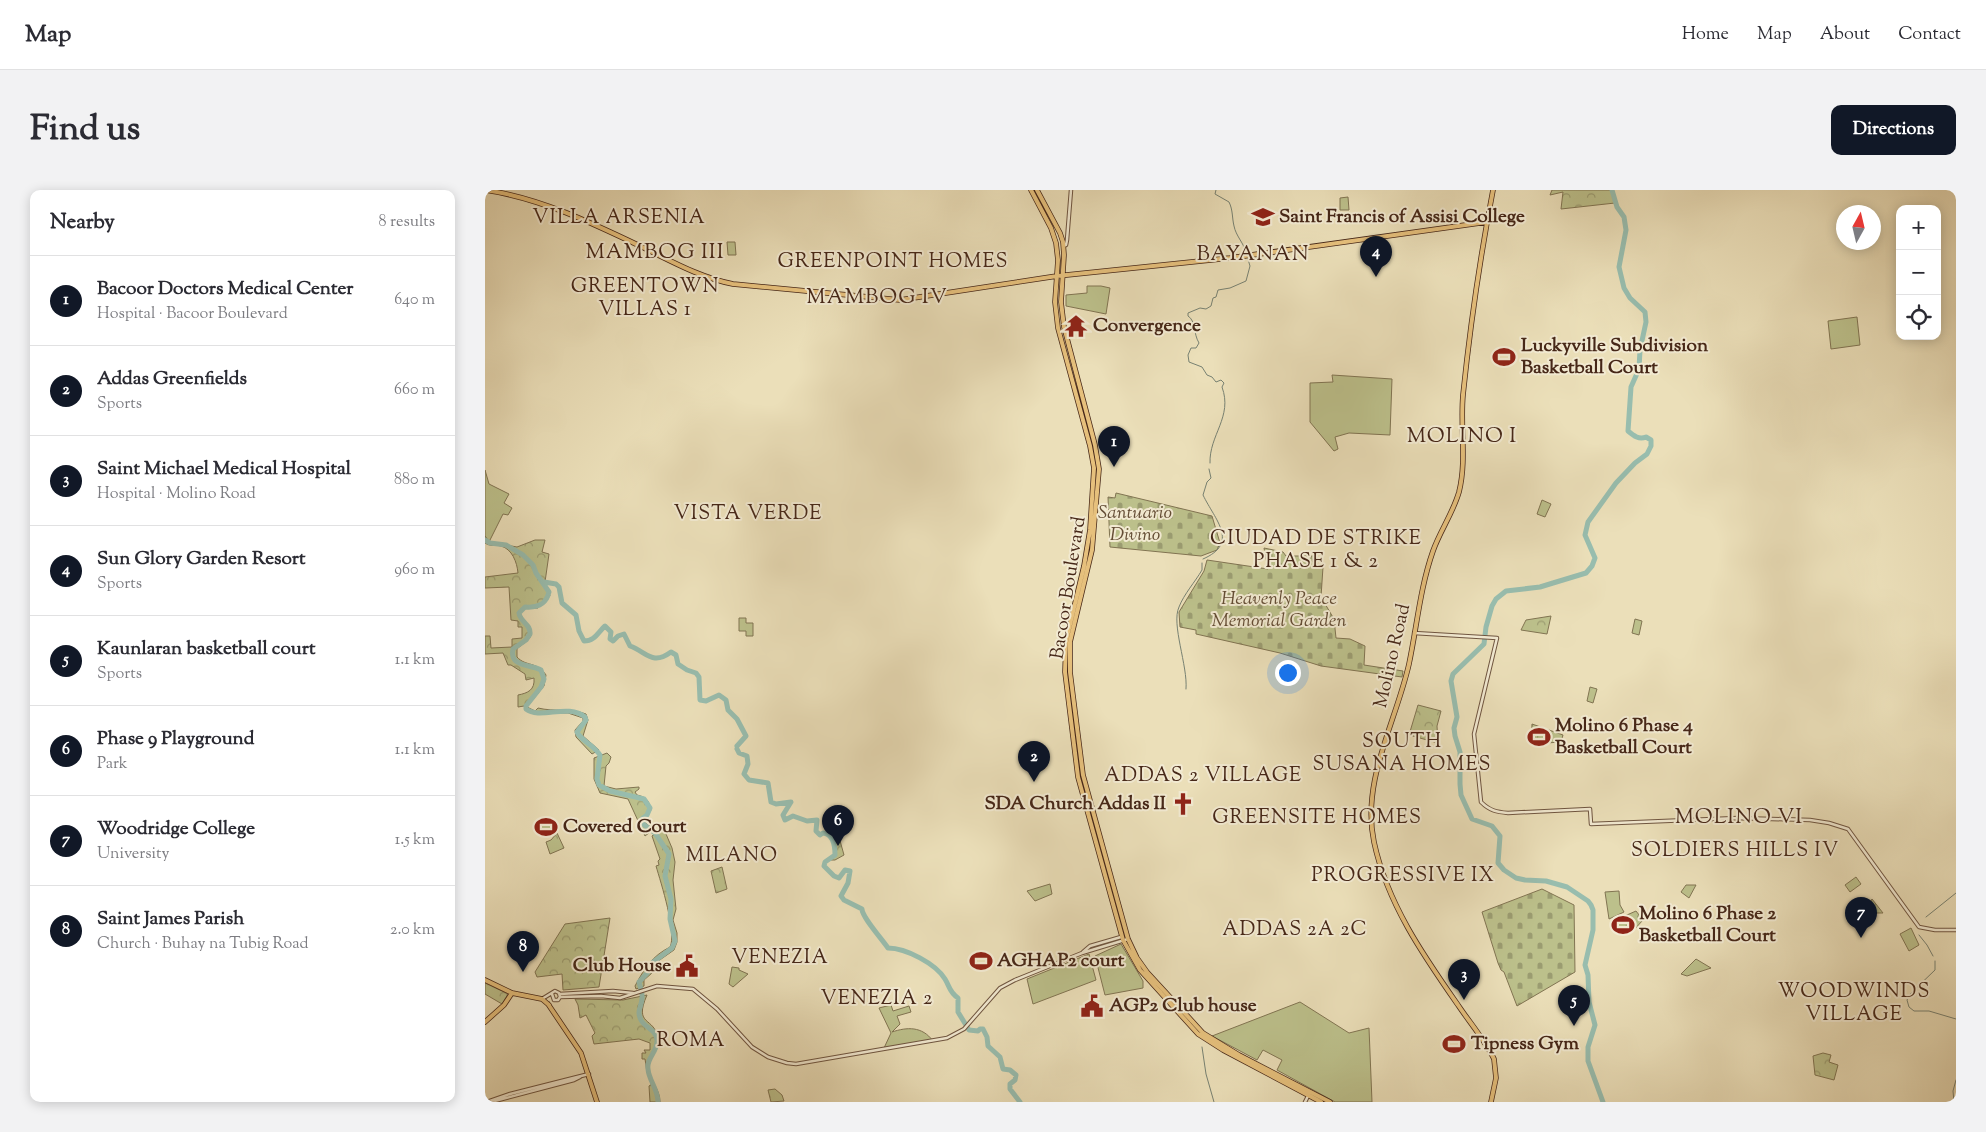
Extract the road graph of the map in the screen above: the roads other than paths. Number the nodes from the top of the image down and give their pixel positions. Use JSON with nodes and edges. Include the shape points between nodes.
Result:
{"nodes":[{"id":1,"x":485,"y":190,"type":"edge"},
{"id":2,"x":1031,"y":190,"type":"edge"},
{"id":3,"x":1037,"y":190,"type":"edge"},
{"id":4,"x":1071,"y":190,"type":"edge"},
{"id":5,"x":1493,"y":190,"type":"edge"},
{"id":6,"x":1047,"y":208,"type":"junction"},
{"id":7,"x":1042,"y":211,"type":"junction"},
{"id":8,"x":1487,"y":222,"type":"junction"},
{"id":9,"x":1063,"y":247,"type":"junction"},
{"id":10,"x":1063,"y":275,"type":"junction"},
{"id":11,"x":1057,"y":276,"type":"junction"},
{"id":12,"x":1414,"y":633,"type":"junction"},
{"id":13,"x":1956,"y":930,"type":"edge"},
{"id":14,"x":1125,"y":938,"type":"junction"},
{"id":15,"x":1109,"y":942,"type":"junction"},
{"id":16,"x":1095,"y":944,"type":"junction"},
{"id":17,"x":1096,"y":948,"type":"junction"},
{"id":18,"x":1082,"y":953,"type":"junction"},
{"id":19,"x":485,"y":980,"type":"edge"},
{"id":20,"x":512,"y":993,"type":"junction"},
{"id":21,"x":636,"y":993,"type":"junction"},
{"id":22,"x":552,"y":994,"type":"junction"},
{"id":23,"x":560,"y":995,"type":"junction"},
{"id":24,"x":553,"y":999,"type":"junction"},
{"id":25,"x":546,"y":1001,"type":"junction"},
{"id":26,"x":485,"y":1022,"type":"edge"},
{"id":27,"x":589,"y":1074,"type":"junction"},
{"id":28,"x":1309,"y":1094,"type":"junction"},
{"id":29,"x":489,"y":1102,"type":"edge"},
{"id":30,"x":597,"y":1102,"type":"edge"},
{"id":31,"x":1305,"y":1102,"type":"edge"},
{"id":32,"x":1321,"y":1102,"type":"edge"},
{"id":33,"x":1330,"y":1102,"type":"edge"},
{"id":34,"x":1491,"y":1102,"type":"edge"}],
"edges":[{"from":1,"to":11,"type":"main road","via":[[537,201],[710,279],[733,284],[900,300]]},
{"from":2,"to":7,"type":"main road","name":"Bacoor Boulevard"},
{"from":3,"to":6,"type":"main road","name":"Bacoor Boulevard"},
{"from":4,"to":9,"type":"street","via":[[1067,240]]},
{"from":5,"to":8,"type":"main road","name":"Molino Road"},
{"from":6,"to":7,"type":"main road"},
{"from":6,"to":9,"type":"main road","name":"Bacoor Boulevard","via":[[1060,233]]},
{"from":7,"to":11,"type":"main road","name":"Bacoor Boulevard","via":[[1056,243]]},
{"from":8,"to":10,"type":"main road","via":[[1230,258]]},
{"from":8,"to":12,"type":"main road","name":"Molino Road","via":[[1463,398],[1459,490],[1423,581]]},
{"from":9,"to":10,"type":"main road","name":"Bacoor Boulevard"},
{"from":10,"to":11,"type":"main road"},
{"from":10,"to":14,"type":"main road","name":"Bacoor Boulevard","via":[[1061,305],[1064,327],[1099,469],[1092,550],[1070,642],[1070,672],[1083,775]]},
{"from":11,"to":14,"type":"main road","name":"Bacoor Boulevard","via":[[1058,328],[1091,451],[1095,480],[1088,549],[1065,647],[1065,672],[1078,777]]},
{"from":12,"to":13,"type":"street","via":[[1497,638],[1474,734],[1481,802],[1487,809],[1496,812],[1589,809],[1591,824],[1737,818],[1829,823],[1849,829],[1916,924],[1922,928]]},
{"from":12,"to":34,"type":"main road","name":"Molino Road","via":[[1409,664],[1373,787],[1372,832],[1395,906],[1491,1054],[1496,1074]]},
{"from":14,"to":15,"type":"street"},
{"from":14,"to":28,"type":"main road","name":"Bacoor Boulevard","via":[[1147,972],[1202,1035]]},
{"from":15,"to":16,"type":"street"},
{"from":15,"to":17,"type":"street"},
{"from":16,"to":17,"type":"street"},
{"from":16,"to":18,"type":"street"},
{"from":17,"to":18,"type":"street"},
{"from":18,"to":21,"type":"street","via":[[1000,988],[970,1024],[947,1038],[836,1058],[787,1063],[752,1047],[717,1009],[693,989],[657,986]]},
{"from":19,"to":20,"type":"main road"},
{"from":20,"to":25,"type":"main road"},
{"from":20,"to":26,"type":"main road"},
{"from":21,"to":23,"type":"street","via":[[613,991]]},
{"from":21,"to":23,"type":"street","via":[[620,998]]},
{"from":22,"to":23,"type":"street","via":[[555,991]]},
{"from":22,"to":24,"type":"street"},
{"from":22,"to":25,"type":"street"},
{"from":23,"to":24,"type":"street","via":[[558,1000]]},
{"from":24,"to":25,"type":"street"},
{"from":25,"to":27,"type":"main road","via":[[581,1053]]},
{"from":27,"to":29,"type":"street","via":[[519,1091]]},
{"from":27,"to":30,"type":"main road"},
{"from":28,"to":31,"type":"street"},
{"from":28,"to":32,"type":"main road","name":"Bacoor Boulevard"},
{"from":28,"to":33,"type":"main road","name":"Bacoor Boulevard"}]}
